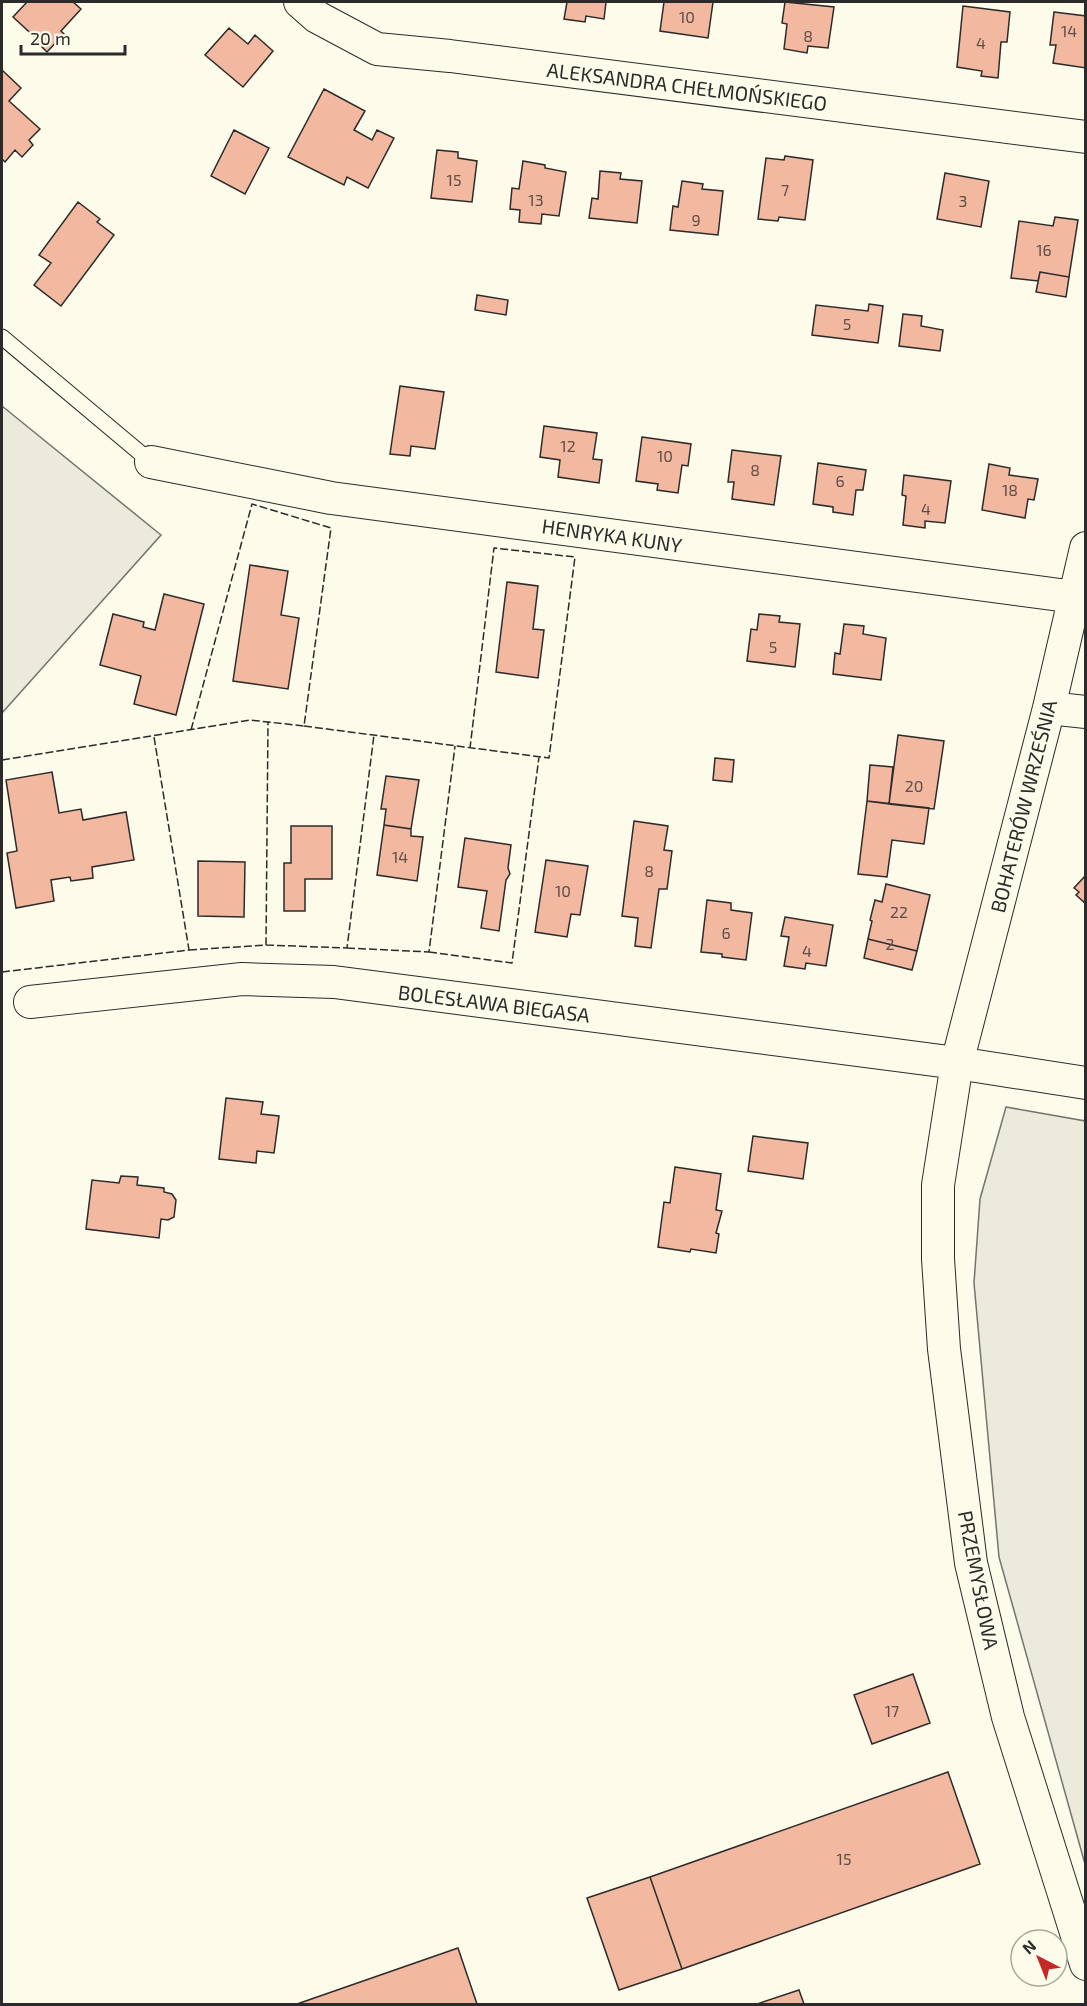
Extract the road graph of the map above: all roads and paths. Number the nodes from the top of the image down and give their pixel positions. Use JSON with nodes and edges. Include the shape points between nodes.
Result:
{"nodes":[{"id":1,"x":300,"y":2,"type":"edge"},
{"id":2,"x":1086,"y":137,"type":"edge"},
{"id":3,"x":2,"y":338,"type":"edge"},
{"id":4,"x":151,"y":462,"type":"joint"},
{"id":5,"x":1086,"y":548,"type":"edge"},
{"id":6,"x":1075,"y":597,"type":"junction"},
{"id":7,"x":1049,"y":708,"type":"junction"},
{"id":8,"x":1086,"y":712,"type":"edge"},
{"id":9,"x":30,"y":1002,"type":"dead end"},
{"id":10,"x":957,"y":1063,"type":"junction"},
{"id":11,"x":1086,"y":1083,"type":"edge"},
{"id":12,"x":938,"y":1185,"type":"joint"},
{"id":13,"x":1086,"y":1964,"type":"edge"}],
"edges":[{"from":1,"to":2,"type":"street","name":"ALEKSANDRA CHEŁMOŃSKIEGO","via":[[317,17],[377,49]]},
{"from":3,"to":4,"type":"lane"},
{"from":4,"to":6,"type":"street","name":"HENRYKA KUNY","via":[[331,498]]},
{"from":5,"to":6,"type":"street","name":"BOHATERÓW WRZEŚNIA"},
{"from":6,"to":7,"type":"street","name":"BOHATERÓW WRZEŚNIA"},
{"from":7,"to":8,"type":"street"},
{"from":7,"to":10,"type":"street","name":"BOHATERÓW WRZEŚNIA"},
{"from":9,"to":10,"type":"street","name":"BOLESŁAWA BIEGASA","via":[[242,979],[334,982]]},
{"from":10,"to":11,"type":"street","name":"BOLESŁAWA BIEGASA"},
{"from":10,"to":12,"type":"street","name":"BOHATERÓW WRZEŚNIA"},
{"from":12,"to":13,"type":"street","name":"PRZEMYSŁOWA","via":[[944,1349],[971,1563],[1008,1717]]}]}
